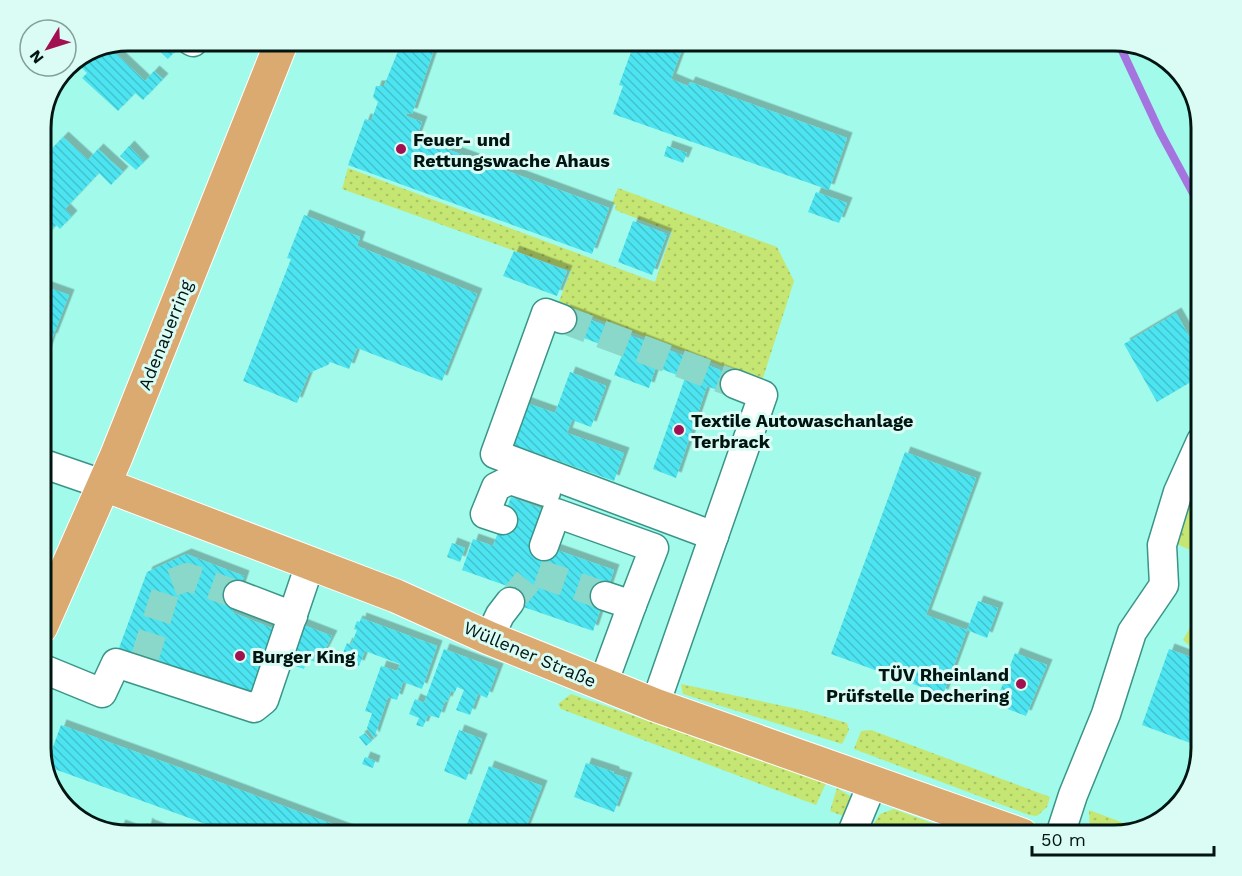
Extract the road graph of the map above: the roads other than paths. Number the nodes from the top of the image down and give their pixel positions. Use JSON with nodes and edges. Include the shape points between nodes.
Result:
{"nodes":[{"id":1,"x":278,"y":51,"type":"edge"},
{"id":2,"x":562,"y":319,"type":"tunnel mouth"},
{"id":3,"x":735,"y":384,"type":"tunnel mouth"},
{"id":4,"x":1191,"y":464,"type":"edge"},
{"id":5,"x":51,"y":466,"type":"edge"},
{"id":6,"x":105,"y":485,"type":"junction"},
{"id":7,"x":556,"y":513,"type":"junction"},
{"id":8,"x":503,"y":520,"type":"dead end"},
{"id":9,"x":714,"y":536,"type":"junction"},
{"id":10,"x":544,"y":546,"type":"dead end"},
{"id":11,"x":310,"y":564,"type":"junction"},
{"id":12,"x":238,"y":595,"type":"tunnel mouth"},
{"id":13,"x":605,"y":596,"type":"tunnel mouth"},
{"id":14,"x":510,"y":602,"type":"tunnel mouth"},
{"id":15,"x":51,"y":605,"type":"edge"},
{"id":16,"x":632,"y":605,"type":"junction"},
{"id":17,"x":293,"y":616,"type":"junction"},
{"id":18,"x":489,"y":638,"type":"junction"},
{"id":19,"x":51,"y":672,"type":"edge"},
{"id":20,"x":603,"y":684,"type":"junction"},
{"id":21,"x":655,"y":705,"type":"junction"},
{"id":22,"x":873,"y":782,"type":"junction"},
{"id":23,"x":855,"y":825,"type":"edge"},
{"id":24,"x":992,"y":825,"type":"edge"},
{"id":25,"x":1063,"y":825,"type":"edge"}],
"edges":[{"from":1,"to":6,"type":"main road","name":"Adenauerring"},
{"from":2,"to":9,"type":"street","via":[[546,313],[495,454]]},
{"from":3,"to":9,"type":"street","via":[[763,395]]},
{"from":4,"to":25,"type":"street","via":[[1162,545],[1164,585],[1132,632]]},
{"from":5,"to":6,"type":"street","name":"Wüllener Straße"},
{"from":6,"to":11,"type":"main road","name":"Wüllener Straße"},
{"from":6,"to":15,"type":"main road","name":"Adenauerring"},
{"from":7,"to":8,"type":"street","via":[[561,498],[510,480],[496,487],[485,514]]},
{"from":7,"to":10,"type":"street"},
{"from":7,"to":16,"type":"street","via":[[654,548]]},
{"from":9,"to":21,"type":"street"},
{"from":11,"to":17,"type":"street"},
{"from":11,"to":18,"type":"main road","name":"Wüllener Straße","via":[[396,596]]},
{"from":12,"to":17,"type":"street"},
{"from":13,"to":16,"type":"street"},
{"from":14,"to":18,"type":"street"},
{"from":16,"to":20,"type":"street"},
{"from":17,"to":19,"type":"street","via":[[264,700],[254,708],[142,665],[116,663],[102,693]]},
{"from":18,"to":20,"type":"main road","name":"Wüllener Straße"},
{"from":20,"to":21,"type":"main road","name":"Wüllener Straße"},
{"from":21,"to":22,"type":"main road","name":"Wüllener Straße"},
{"from":22,"to":23,"type":"street"},
{"from":22,"to":24,"type":"main road","name":"Wüllener Straße"}]}
